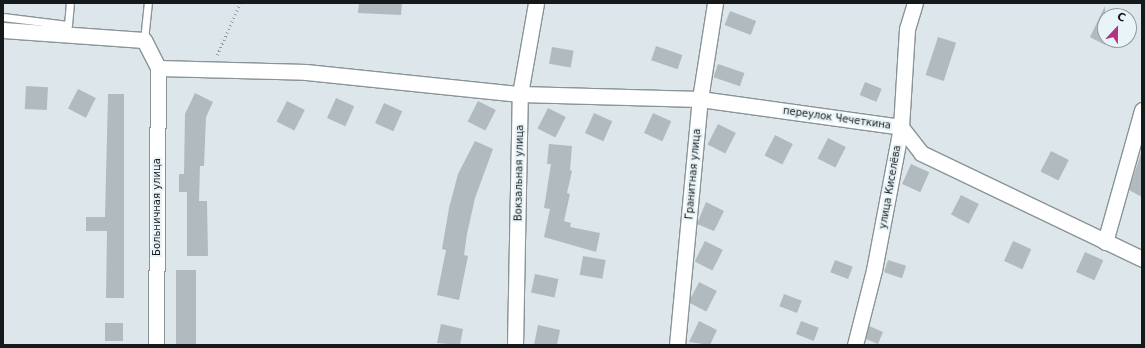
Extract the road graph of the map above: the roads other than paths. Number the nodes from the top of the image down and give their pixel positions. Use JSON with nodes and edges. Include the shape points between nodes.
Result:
{"nodes":[{"id":1,"x":70,"y":3,"type":"edge"},
{"id":2,"x":148,"y":3,"type":"edge"},
{"id":3,"x":536,"y":3,"type":"edge"},
{"id":4,"x":715,"y":3,"type":"edge"},
{"id":5,"x":916,"y":3,"type":"edge"},
{"id":6,"x":3,"y":18,"type":"edge"},
{"id":7,"x":3,"y":30,"type":"edge"},
{"id":8,"x":144,"y":40,"type":"junction"},
{"id":9,"x":158,"y":68,"type":"junction"},
{"id":10,"x":520,"y":94,"type":"junction"},
{"id":11,"x":700,"y":98,"type":"junction"},
{"id":12,"x":1142,"y":110,"type":"edge"},
{"id":13,"x":901,"y":127,"type":"junction"},
{"id":14,"x":1105,"y":242,"type":"junction"},
{"id":15,"x":1142,"y":259,"type":"edge"},
{"id":16,"x":156,"y":345,"type":"edge"},
{"id":17,"x":515,"y":345,"type":"edge"},
{"id":18,"x":677,"y":345,"type":"edge"},
{"id":19,"x":855,"y":345,"type":"edge"}],
"edges":[{"from":1,"to":6,"type":"lane","via":[[68,25]]},
{"from":2,"to":8,"type":"lane"},
{"from":3,"to":10,"type":"street","name":"Вокзальная улица"},
{"from":4,"to":11,"type":"street","name":"Гранитная улица"},
{"from":5,"to":13,"type":"street","name":"улица Киселёва","via":[[908,30]]},
{"from":7,"to":8,"type":"street"},
{"from":8,"to":9,"type":"street"},
{"from":9,"to":10,"type":"street","name":"переулок Чечеткина","via":[[306,72]]},
{"from":9,"to":16,"type":"street","name":"Больничная улица"},
{"from":10,"to":11,"type":"street","name":"переулок Чечеткина"},
{"from":10,"to":17,"type":"street","name":"Вокзальная улица"},
{"from":11,"to":13,"type":"street","name":"переулок Чечеткина"},
{"from":11,"to":18,"type":"street","name":"Гранитная улица"},
{"from":12,"to":14,"type":"street"},
{"from":13,"to":14,"type":"street","name":"переулок Чечеткина","via":[[921,153]]},
{"from":13,"to":19,"type":"street","name":"улица Киселёва","via":[[874,270]]},
{"from":14,"to":15,"type":"street","name":"переулок Чечеткина"}]}
